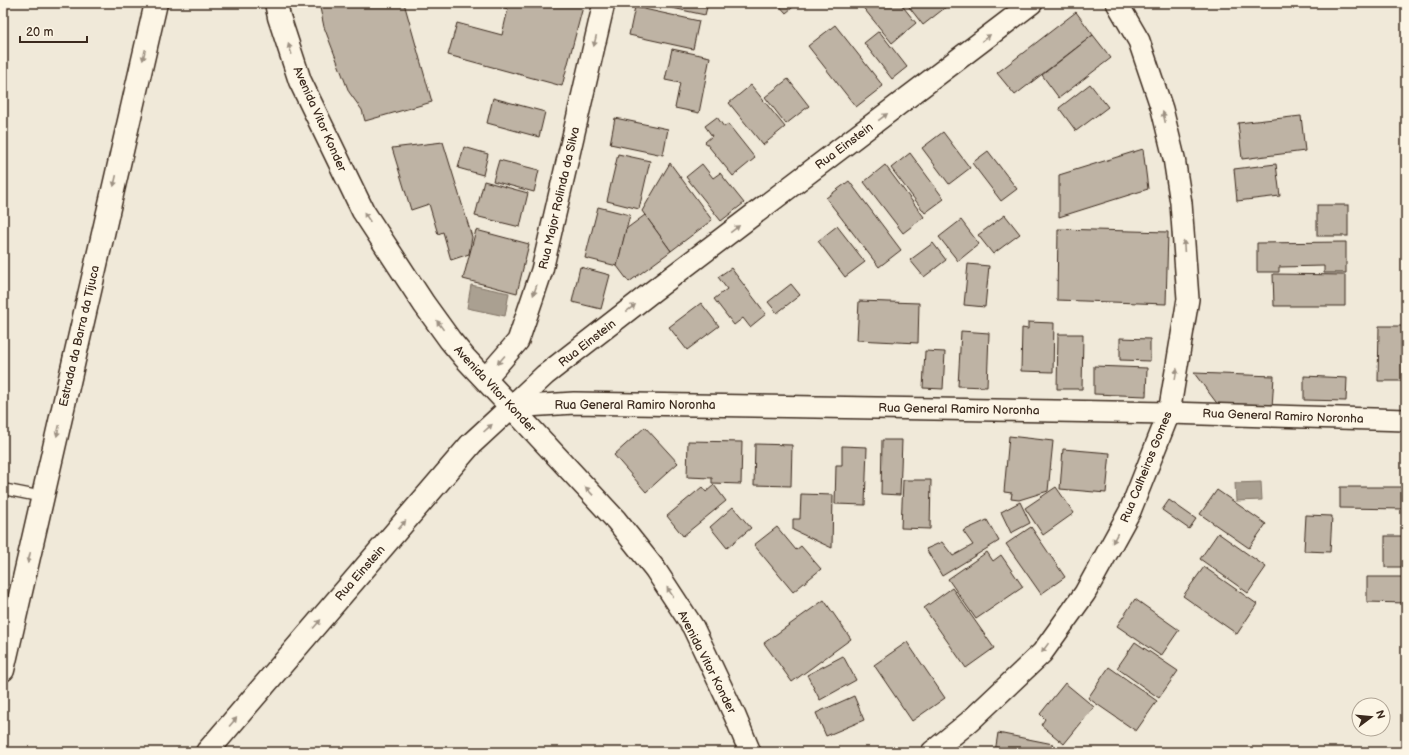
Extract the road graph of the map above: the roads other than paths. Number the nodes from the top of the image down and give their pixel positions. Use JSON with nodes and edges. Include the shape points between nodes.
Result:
{"nodes":[{"id":1,"x":156,"y":3,"type":"edge"},
{"id":2,"x":276,"y":3,"type":"edge"},
{"id":3,"x":604,"y":3,"type":"edge"},
{"id":4,"x":1032,"y":3,"type":"edge"},
{"id":5,"x":1117,"y":3,"type":"edge"},
{"id":6,"x":485,"y":379,"type":"junction"},
{"id":7,"x":511,"y":407,"type":"junction"},
{"id":8,"x":1169,"y":413,"type":"junction"},
{"id":9,"x":1406,"y":420,"type":"edge"},
{"id":10,"x":3,"y":489,"type":"edge"},
{"id":11,"x":43,"y":497,"type":"junction"},
{"id":12,"x":3,"y":670,"type":"edge"},
{"id":13,"x":207,"y":752,"type":"edge"},
{"id":14,"x":750,"y":752,"type":"edge"},
{"id":15,"x":932,"y":752,"type":"edge"}],
"edges":[{"from":1,"to":11,"type":"street","name":"Estrada da Barra da Tijuca","one_way":true},
{"from":6,"to":2,"type":"street","name":"Avenida Vitor Konder","one_way":true,"via":[[465,358],[424,304],[363,211],[300,81]]},
{"from":3,"to":6,"type":"street","name":"Rua Major Rolinda da Silva","one_way":true,"via":[[542,270],[518,341]]},
{"from":7,"to":4,"type":"street","name":"Rua Einstein","one_way":true,"via":[[545,375],[653,291]]},
{"from":8,"to":5,"type":"street","name":"Rua Calheiros Gomes","one_way":true,"via":[[1188,299],[1181,203],[1174,158],[1162,109],[1139,41]]},
{"from":6,"to":7,"type":"street","name":"Avenida Vitor Konder"},
{"from":7,"to":8,"type":"street","name":"Rua General Ramiro Noronha","via":[[574,403]]},
{"from":13,"to":7,"type":"street","name":"Rua Einstein","one_way":true,"via":[[471,444]]},
{"from":14,"to":7,"type":"street","name":"Avenida Vitor Konder","one_way":true,"via":[[692,627],[655,569],[616,520]]},
{"from":8,"to":9,"type":"street","name":"Rua General Ramiro Noronha"},
{"from":8,"to":15,"type":"street","name":"Rua Calheiros Gomes","one_way":true,"via":[[1130,511],[1085,593],[1042,653],[970,722]]},
{"from":10,"to":11,"type":"lane"},
{"from":11,"to":12,"type":"street","name":"Estrada da Barra da Tijuca","one_way":true}]}
